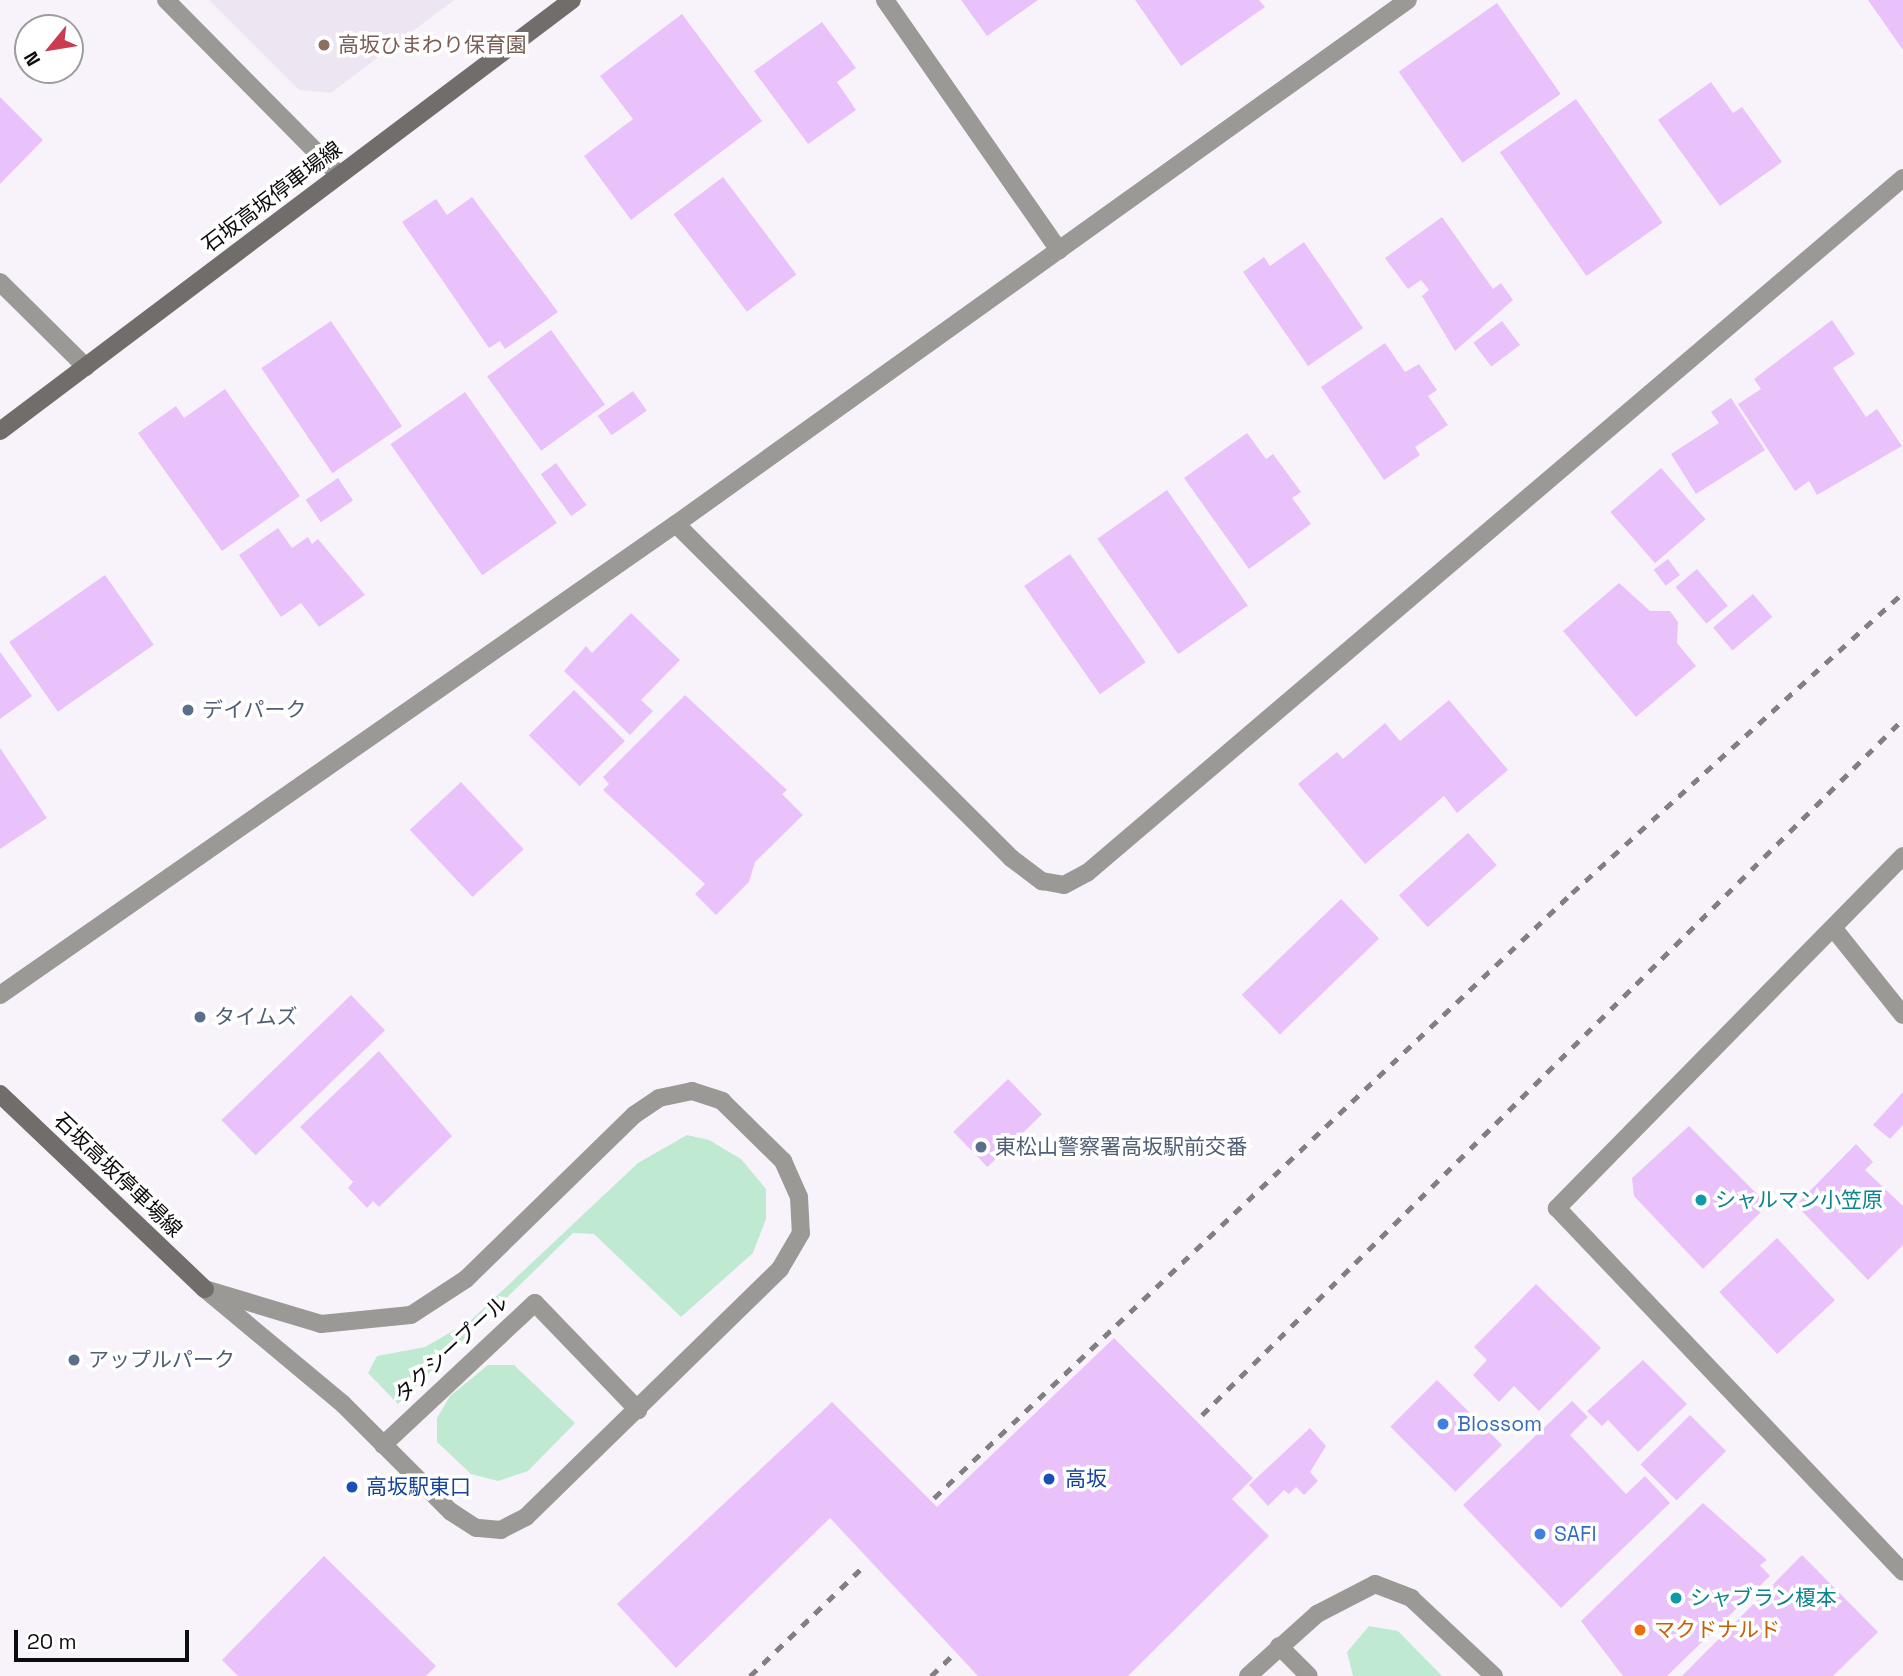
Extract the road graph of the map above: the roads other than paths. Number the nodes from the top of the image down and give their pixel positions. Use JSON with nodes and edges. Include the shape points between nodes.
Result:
{"nodes":[{"id":1,"x":166,"y":0,"type":"edge"},
{"id":2,"x":572,"y":0,"type":"edge"},
{"id":3,"x":884,"y":0,"type":"edge"},
{"id":4,"x":1408,"y":0,"type":"edge"},
{"id":5,"x":339,"y":174,"type":"junction"},
{"id":6,"x":1903,"y":178,"type":"edge"},
{"id":7,"x":1059,"y":250,"type":"junction"},
{"id":8,"x":0,"y":282,"type":"edge"},
{"id":9,"x":86,"y":367,"type":"junction"},
{"id":10,"x":0,"y":431,"type":"edge"},
{"id":11,"x":676,"y":524,"type":"junction"},
{"id":12,"x":1903,"y":856,"type":"edge"},
{"id":13,"x":1834,"y":929,"type":"junction"},
{"id":14,"x":0,"y":995,"type":"edge"},
{"id":15,"x":1903,"y":1015,"type":"edge"},
{"id":16,"x":0,"y":1094,"type":"edge"},
{"id":17,"x":205,"y":1289,"type":"junction"},
{"id":18,"x":638,"y":1410,"type":"junction"},
{"id":19,"x":383,"y":1445,"type":"junction"},
{"id":20,"x":1903,"y":1572,"type":"edge"},
{"id":21,"x":1279,"y":1646,"type":"junction"},
{"id":22,"x":1248,"y":1676,"type":"edge"},
{"id":23,"x":1309,"y":1676,"type":"edge"},
{"id":24,"x":1494,"y":1676,"type":"edge"}],
"edges":[{"from":1,"to":5,"type":"street"},
{"from":2,"to":5,"type":"main road","name":"石坂高坂停車場線"},
{"from":3,"to":7,"type":"street"},
{"from":4,"to":7,"type":"street"},
{"from":5,"to":9,"type":"main road","name":"石坂高坂停車場線"},
{"from":6,"to":11,"type":"street","via":[[1087,873],[1064,885],[1042,881],[1011,858]]},
{"from":7,"to":11,"type":"street"},
{"from":8,"to":9,"type":"street"},
{"from":9,"to":10,"type":"main road","name":"石坂高坂停車場線"},
{"from":11,"to":14,"type":"street"},
{"from":12,"to":13,"type":"street"},
{"from":13,"to":15,"type":"street"},
{"from":13,"to":20,"type":"street","via":[[1557,1208]]},
{"from":16,"to":17,"type":"main road","name":"石坂高坂停車場線"},
{"from":17,"to":18,"type":"street","via":[[321,1324],[411,1315],[466,1279],[634,1115],[659,1098],[692,1091],[722,1101],[783,1161],[799,1197],[802,1233],[780,1269]]},
{"from":17,"to":19,"type":"street"},
{"from":18,"to":19,"type":"street","via":[[526,1517],[501,1530],[476,1528],[451,1512]]},
{"from":18,"to":19,"type":"street","name":"タクシープール","via":[[535,1303]]},
{"from":21,"to":22,"type":"street"},
{"from":21,"to":23,"type":"street"},
{"from":21,"to":24,"type":"street","via":[[1354,1590],[1391,1586],[1432,1615]]}]}
